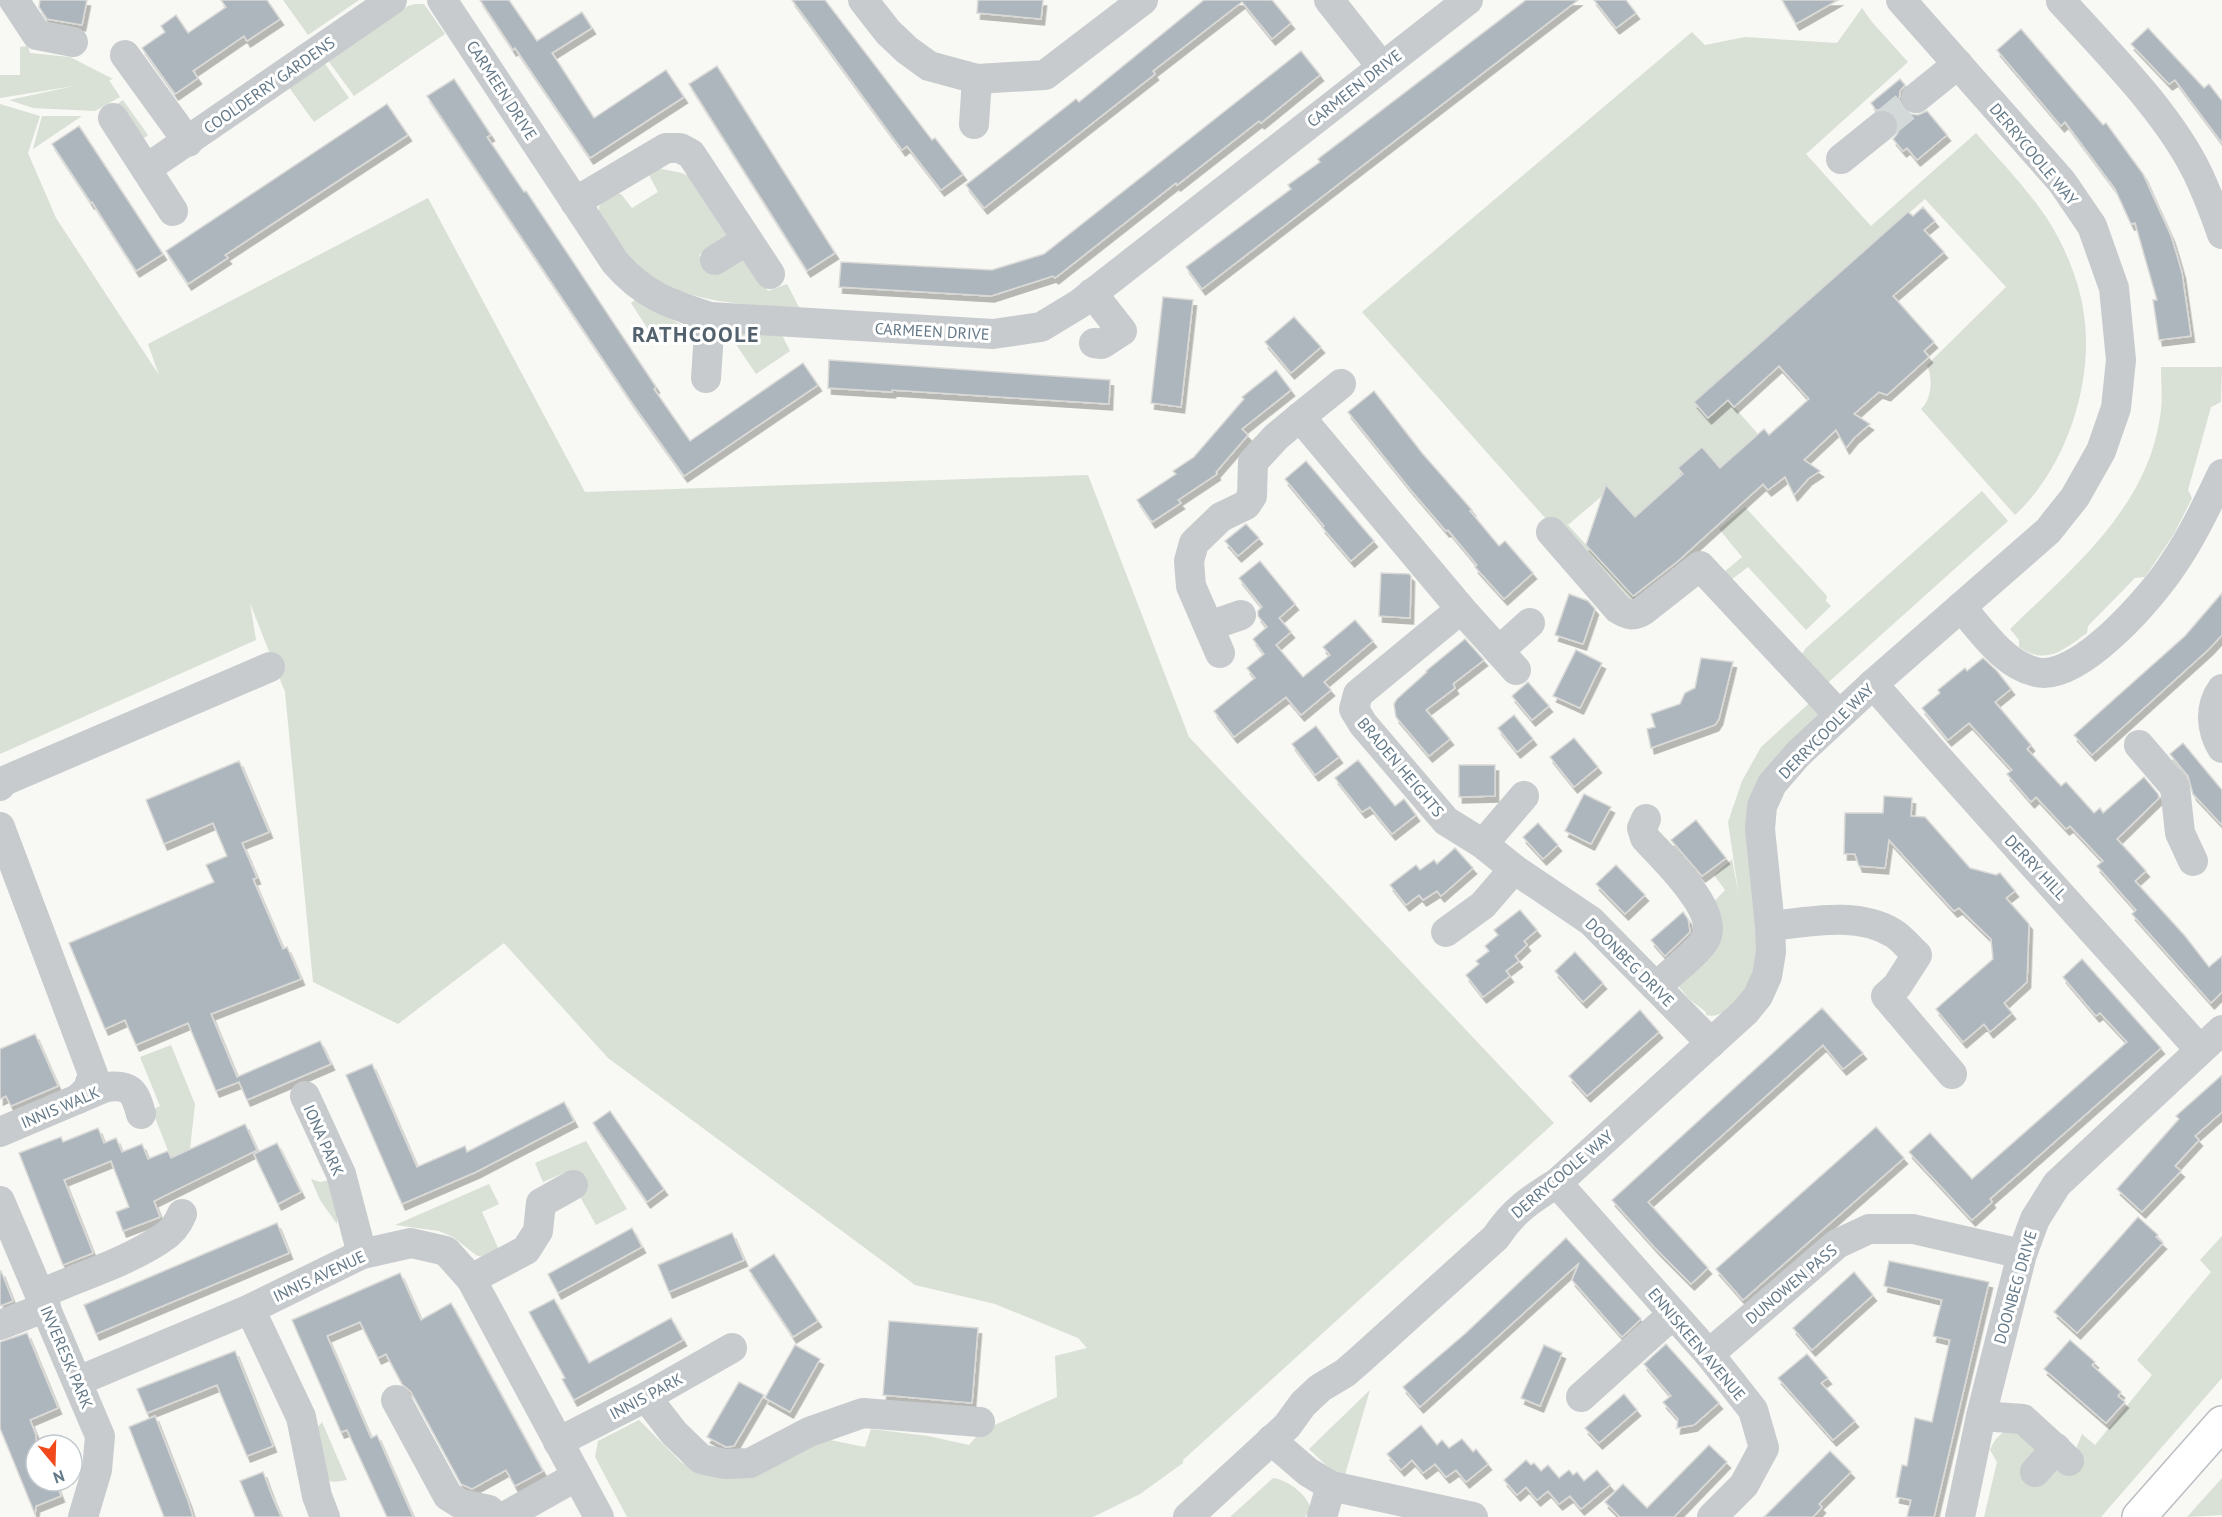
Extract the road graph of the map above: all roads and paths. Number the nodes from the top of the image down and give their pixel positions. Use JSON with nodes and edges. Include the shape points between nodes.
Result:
{"nodes":[{"id":1,"x":14,"y":0,"type":"edge"},
{"id":2,"x":392,"y":0,"type":"edge"},
{"id":3,"x":442,"y":0,"type":"edge"},
{"id":4,"x":863,"y":0,"type":"edge"},
{"id":5,"x":1143,"y":0,"type":"edge"},
{"id":6,"x":1329,"y":0,"type":"edge"},
{"id":7,"x":1468,"y":0,"type":"edge"},
{"id":8,"x":1901,"y":0,"type":"edge"},
{"id":9,"x":2077,"y":6,"type":"edge"},
{"id":10,"x":73,"y":42,"type":"dead end"},
{"id":11,"x":125,"y":55,"type":"dead end"},
{"id":12,"x":1958,"y":64,"type":"junction"},
{"id":13,"x":1382,"y":67,"type":"junction"},
{"id":14,"x":977,"y":79,"type":"junction"},
{"id":15,"x":1916,"y":98,"type":"tunnel mouth"},
{"id":16,"x":113,"y":118,"type":"dead end"},
{"id":17,"x":974,"y":124,"type":"dead end"},
{"id":18,"x":1882,"y":126,"type":"tunnel mouth"},
{"id":19,"x":188,"y":142,"type":"junction"},
{"id":20,"x":1841,"y":159,"type":"dead end"},
{"id":21,"x":146,"y":169,"type":"junction"},
{"id":22,"x":575,"y":202,"type":"junction"},
{"id":23,"x":173,"y":211,"type":"dead end"},
{"id":24,"x":2222,"y":234,"type":"edge"},
{"id":25,"x":747,"y":240,"type":"junction"},
{"id":26,"x":715,"y":261,"type":"dead end"},
{"id":27,"x":770,"y":274,"type":"dead end"},
{"id":28,"x":1092,"y":293,"type":"junction"},
{"id":29,"x":710,"y":317,"type":"junction"},
{"id":30,"x":1094,"y":343,"type":"dead end"},
{"id":31,"x":706,"y":378,"type":"dead end"},
{"id":32,"x":1341,"y":384,"type":"dead end"},
{"id":33,"x":1300,"y":417,"type":"junction"},
{"id":34,"x":2222,"y":474,"type":"edge"},
{"id":35,"x":1551,"y":532,"type":"dead end"},
{"id":36,"x":1961,"y":607,"type":"junction"},
{"id":37,"x":1461,"y":609,"type":"junction"},
{"id":38,"x":1241,"y":615,"type":"dead end"},
{"id":39,"x":1530,"y":623,"type":"dead end"},
{"id":40,"x":270,"y":667,"type":"dead end"},
{"id":41,"x":1873,"y":684,"type":"junction"},
{"id":42,"x":2222,"y":689,"type":"edge"},
{"id":43,"x":1839,"y":715,"type":"junction"},
{"id":44,"x":2139,"y":745,"type":"dead end"},
{"id":45,"x":2222,"y":748,"type":"edge"},
{"id":46,"x":0,"y":786,"type":"edge"},
{"id":47,"x":1527,"y":793,"type":"dead end"},
{"id":48,"x":1646,"y":819,"type":"dead end"},
{"id":49,"x":0,"y":827,"type":"edge"},
{"id":50,"x":1483,"y":844,"type":"junction"},
{"id":51,"x":2193,"y":861,"type":"dead end"},
{"id":52,"x":1514,"y":869,"type":"junction"},
{"id":53,"x":9,"y":879,"type":"edge"},
{"id":54,"x":1770,"y":926,"type":"junction"},
{"id":55,"x":1446,"y":932,"type":"dead end"},
{"id":56,"x":1656,"y":987,"type":"junction"},
{"id":57,"x":2222,"y":1030,"type":"edge"},
{"id":58,"x":1711,"y":1043,"type":"junction"},
{"id":59,"x":2200,"y":1050,"type":"junction"},
{"id":60,"x":1952,"y":1074,"type":"dead end"},
{"id":61,"x":305,"y":1096,"type":"dead end"},
{"id":62,"x":78,"y":1099,"type":"junction"},
{"id":63,"x":141,"y":1113,"type":"dead end"},
{"id":64,"x":0,"y":1132,"type":"edge"},
{"id":65,"x":1557,"y":1183,"type":"junction"},
{"id":66,"x":573,"y":1185,"type":"dead end"},
{"id":67,"x":0,"y":1201,"type":"edge"},
{"id":68,"x":182,"y":1214,"type":"dead end"},
{"id":69,"x":362,"y":1254,"type":"junction"},
{"id":70,"x":2022,"y":1254,"type":"junction"},
{"id":71,"x":471,"y":1279,"type":"junction"},
{"id":72,"x":44,"y":1301,"type":"junction"},
{"id":73,"x":250,"y":1309,"type":"junction"},
{"id":74,"x":1673,"y":1314,"type":"junction"},
{"id":75,"x":0,"y":1325,"type":"edge"},
{"id":76,"x":732,"y":1348,"type":"dead end"},
{"id":77,"x":1709,"y":1354,"type":"junction"},
{"id":78,"x":78,"y":1381,"type":"junction"},
{"id":79,"x":646,"y":1397,"type":"junction"},
{"id":80,"x":1581,"y":1397,"type":"dead end"},
{"id":81,"x":396,"y":1400,"type":"dead end"},
{"id":82,"x":1981,"y":1416,"type":"junction"},
{"id":83,"x":980,"y":1422,"type":"dead end"},
{"id":84,"x":2222,"y":1423,"type":"edge"},
{"id":85,"x":1271,"y":1440,"type":"junction"},
{"id":86,"x":558,"y":1442,"type":"junction"},
{"id":87,"x":2035,"y":1472,"type":"dead end"},
{"id":88,"x":577,"y":1476,"type":"junction"},
{"id":89,"x":1331,"y":1486,"type":"junction"},
{"id":90,"x":83,"y":1517,"type":"edge"},
{"id":91,"x":325,"y":1517,"type":"edge"},
{"id":92,"x":497,"y":1517,"type":"edge"},
{"id":93,"x":504,"y":1517,"type":"edge"},
{"id":94,"x":599,"y":1517,"type":"edge"},
{"id":95,"x":1188,"y":1517,"type":"edge"},
{"id":96,"x":1322,"y":1517,"type":"edge"},
{"id":97,"x":1473,"y":1517,"type":"edge"},
{"id":98,"x":1712,"y":1517,"type":"edge"},
{"id":99,"x":1960,"y":1517,"type":"edge"},
{"id":100,"x":2139,"y":1517,"type":"edge"}],
"edges":[{"from":1,"to":10,"type":"street","via":[[37,35]]},
{"from":2,"to":19,"type":"street","name":"COOLDERRY GARDENS"},
{"from":3,"to":22,"type":"street","name":"CARMEEN DRIVE"},
{"from":4,"to":14,"type":"street","via":[[888,32],[929,66]]},
{"from":5,"to":14,"type":"street","via":[[1045,75]]},
{"from":6,"to":13,"type":"street"},
{"from":7,"to":13,"type":"street","name":"CARMEEN DRIVE"},
{"from":8,"to":12,"type":"street","name":"DERRYCOOLE WAY"},
{"from":9,"to":24,"type":"street","via":[[2171,129],[2197,173]]},
{"from":11,"to":19,"type":"street"},
{"from":12,"to":15,"type":"street"},
{"from":12,"to":36,"type":"street","name":"DERRYCOOLE WAY","via":[[2062,182],[2092,226],[2114,288],[2121,360],[2115,408],[2101,451],[2075,497],[2048,531]]},
{"from":13,"to":28,"type":"street","name":"CARMEEN DRIVE"},
{"from":14,"to":17,"type":"street"},
{"from":16,"to":21,"type":"street"},
{"from":18,"to":20,"type":"street"},
{"from":19,"to":21,"type":"street","name":"COOLDERRY GARDENS"},
{"from":21,"to":23,"type":"street"},
{"from":22,"to":25,"type":"street","via":[[666,148],[680,148],[691,154]]},
{"from":22,"to":29,"type":"street","name":"CARMEEN DRIVE","via":[[627,276],[666,303]]},
{"from":25,"to":26,"type":"street"},
{"from":25,"to":27,"type":"street"},
{"from":28,"to":29,"type":"street","name":"CARMEEN DRIVE","via":[[1041,327],[993,334]]},
{"from":28,"to":30,"type":"street","via":[[1122,331],[1102,344]]},
{"from":29,"to":31,"type":"street"},
{"from":32,"to":33,"type":"street"},
{"from":33,"to":37,"type":"street"},
{"from":33,"to":38,"type":"street","via":[[1253,462],[1252,496],[1246,505],[1221,517],[1194,543],[1189,561],[1191,586],[1214,640]]},
{"from":34,"to":36,"type":"street","via":[[2173,566],[2140,607],[2096,650],[2064,670],[2038,673],[2012,662]]},
{"from":35,"to":43,"type":"street","via":[[1618,609],[1629,615],[1637,615],[1700,566]]},
{"from":36,"to":41,"type":"street","name":"DERRYCOOLE WAY"},
{"from":37,"to":39,"type":"street","via":[[1507,660]]},
{"from":37,"to":50,"type":"street","name":"BRADEN HEIGHTS","via":[[1358,694],[1354,709],[1446,821]]},
{"from":40,"to":46,"type":"street"},
{"from":41,"to":43,"type":"street","name":"DERRYCOOLE WAY"},
{"from":41,"to":59,"type":"street","name":"DERRY HILL"},
{"from":42,"to":45,"type":"street","via":[[2216,697],[2212,724]]},
{"from":43,"to":54,"type":"street","name":"DERRYCOOLE WAY","via":[[1798,753],[1772,784],[1762,806],[1761,849]]},
{"from":44,"to":51,"type":"street","via":[[2175,787],[2180,833]]},
{"from":47,"to":50,"type":"street"},
{"from":48,"to":56,"type":"street","via":[[1642,828],[1645,838],[1698,898],[1707,924],[1707,937],[1700,947]]},
{"from":49,"to":53,"type":"street"},
{"from":50,"to":52,"type":"street","name":"BRADEN HEIGHTS"},
{"from":52,"to":55,"type":"street","via":[[1483,905]]},
{"from":52,"to":56,"type":"street","name":"DOONBEG DRIVE","via":[[1591,921]]},
{"from":53,"to":62,"type":"street","via":[[93,1074],[88,1089]]},
{"from":54,"to":58,"type":"street","name":"DERRYCOOLE WAY","via":[[1770,960],[1758,996]]},
{"from":54,"to":60,"type":"street","via":[[1853,920],[1870,922],[1894,933],[1917,955],[1886,996],[1916,1052]]},
{"from":56,"to":58,"type":"street","name":"DOONBEG DRIVE"},
{"from":57,"to":59,"type":"street","name":"DOONBEG DRIVE"},
{"from":58,"to":65,"type":"street","name":"DERRYCOOLE WAY"},
{"from":59,"to":70,"type":"street","name":"DOONBEG DRIVE","via":[[2057,1184],[2035,1219]]},
{"from":61,"to":69,"type":"street","name":"IONA PARK","via":[[341,1174]]},
{"from":62,"to":63,"type":"street","name":"INNIS WALK","via":[[106,1087],[121,1086],[129,1088]]},
{"from":62,"to":64,"type":"street","name":"INNIS WALK"},
{"from":65,"to":74,"type":"street","name":"ENNISKEEN AVENUE"},
{"from":65,"to":85,"type":"street","name":"DERRYCOOLE WAY","via":[[1512,1215],[1497,1237],[1345,1373],[1320,1388]]},
{"from":66,"to":71,"type":"street","via":[[541,1203],[538,1231],[526,1250]]},
{"from":67,"to":72,"type":"street","name":"INVERESK PARK"},
{"from":68,"to":72,"type":"street","via":[[163,1238]]},
{"from":69,"to":71,"type":"street","name":"INNIS AVENUE","via":[[411,1243],[446,1251]]},
{"from":69,"to":73,"type":"street","name":"INNIS AVENUE"},
{"from":70,"to":77,"type":"street","name":"DUNOWEN PASS","via":[[1913,1228],[1869,1229],[1837,1244]]},
{"from":70,"to":82,"type":"street","name":"DOONBEG DRIVE"},
{"from":71,"to":86,"type":"street","name":"INNIS AVENUE"},
{"from":72,"to":75,"type":"street"},
{"from":72,"to":78,"type":"street","name":"INVERESK PARK"},
{"from":73,"to":78,"type":"street","name":"INNIS AVENUE"},
{"from":73,"to":91,"type":"street","via":[[301,1417]]},
{"from":74,"to":77,"type":"street","name":"ENNISKEEN AVENUE"},
{"from":74,"to":80,"type":"street"},
{"from":76,"to":79,"type":"street","name":"INNIS PARK"},
{"from":77,"to":98,"type":"street","name":"ENNISKEEN AVENUE","via":[[1753,1410],[1764,1448],[1744,1485]]},
{"from":78,"to":90,"type":"street","name":"INVERESK PARK","via":[[100,1436],[97,1470]]},
{"from":79,"to":83,"type":"street","via":[[702,1460],[725,1464],[750,1462],[809,1432],[863,1413]]},
{"from":79,"to":86,"type":"street","name":"INNIS PARK"},
{"from":81,"to":92,"type":"street","via":[[447,1496],[461,1504],[489,1510]]},
{"from":82,"to":87,"type":"street","via":[[2023,1419],[2062,1454]]},
{"from":82,"to":99,"type":"street","name":"DOONBEG DRIVE"},
{"from":84,"to":100,"type":"main road"},
{"from":85,"to":89,"type":"street"},
{"from":85,"to":95,"type":"street","name":"DERRYCOOLE WAY"},
{"from":86,"to":88,"type":"street","name":"INNIS AVENUE"},
{"from":88,"to":93,"type":"street"},
{"from":88,"to":94,"type":"street","name":"INNIS AVENUE"},
{"from":89,"to":96,"type":"street"},
{"from":89,"to":97,"type":"street"}]}
